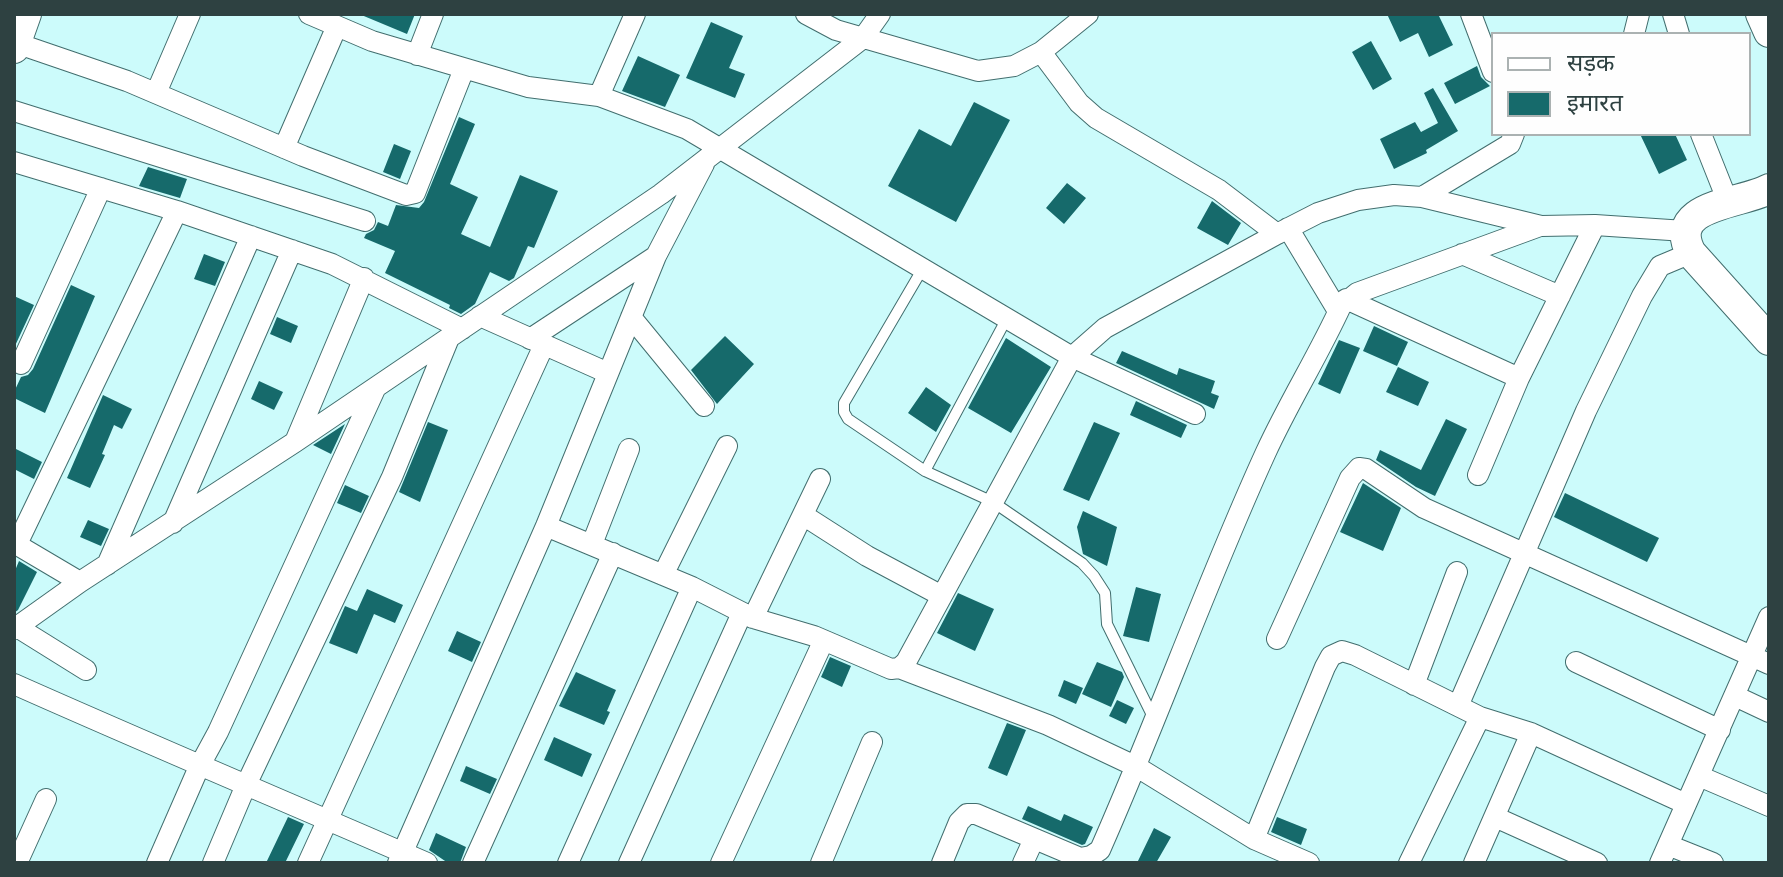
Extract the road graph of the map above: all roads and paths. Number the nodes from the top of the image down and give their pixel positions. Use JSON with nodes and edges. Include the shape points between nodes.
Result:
{"nodes":[{"id":1,"x":26,"y":14,"type":"edge"},
{"id":2,"x":309,"y":14,"type":"edge"},
{"id":3,"x":433,"y":14,"type":"edge"},
{"id":4,"x":635,"y":14,"type":"edge"},
{"id":5,"x":806,"y":14,"type":"edge"},
{"id":6,"x":880,"y":14,"type":"edge"},
{"id":7,"x":1088,"y":14,"type":"edge"},
{"id":8,"x":1471,"y":14,"type":"edge"},
{"id":9,"x":1761,"y":14,"type":"edge"},
{"id":10,"x":183,"y":16,"type":"edge"},
{"id":11,"x":337,"y":26,"type":"junction"},
{"id":12,"x":1769,"y":32,"type":"edge"},
{"id":13,"x":863,"y":38,"type":"junction"},
{"id":14,"x":15,"y":45,"type":"edge"},
{"id":15,"x":1041,"y":52,"type":"junction"},
{"id":16,"x":417,"y":55,"type":"junction"},
{"id":17,"x":1491,"y":67,"type":"edge"},
{"id":18,"x":464,"y":69,"type":"junction"},
{"id":19,"x":156,"y":93,"type":"junction"},
{"id":20,"x":599,"y":96,"type":"junction"},
{"id":21,"x":14,"y":111,"type":"edge"},
{"id":22,"x":1515,"y":136,"type":"edge"},
{"id":23,"x":1702,"y":136,"type":"edge"},
{"id":24,"x":284,"y":148,"type":"junction"},
{"id":25,"x":713,"y":153,"type":"junction"},
{"id":26,"x":14,"y":162,"type":"edge"},
{"id":27,"x":101,"y":188,"type":"junction"},
{"id":28,"x":1769,"y":189,"type":"edge"},
{"id":29,"x":1422,"y":197,"type":"junction"},
{"id":30,"x":1728,"y":202,"type":"junction"},
{"id":31,"x":177,"y":211,"type":"junction"},
{"id":32,"x":365,"y":221,"type":"dead end"},
{"id":33,"x":1595,"y":225,"type":"junction"},
{"id":34,"x":1541,"y":226,"type":"junction"},
{"id":35,"x":1283,"y":231,"type":"junction"},
{"id":36,"x":251,"y":236,"type":"junction"},
{"id":37,"x":1688,"y":242,"type":"junction"},
{"id":38,"x":292,"y":250,"type":"junction"},
{"id":39,"x":1462,"y":254,"type":"junction"},
{"id":40,"x":656,"y":256,"type":"junction"},
{"id":41,"x":923,"y":268,"type":"junction"},
{"id":42,"x":364,"y":278,"type":"junction"},
{"id":43,"x":1560,"y":296,"type":"junction"},
{"id":44,"x":1342,"y":305,"type":"junction"},
{"id":45,"x":480,"y":316,"type":"junction"},
{"id":46,"x":631,"y":317,"type":"junction"},
{"id":47,"x":1007,"y":318,"type":"junction"},
{"id":48,"x":455,"y":334,"type":"junction"},
{"id":49,"x":1769,"y":340,"type":"edge"},
{"id":50,"x":537,"y":342,"type":"junction"},
{"id":51,"x":1072,"y":357,"type":"junction"},
{"id":52,"x":21,"y":364,"type":"dead end"},
{"id":53,"x":608,"y":373,"type":"junction"},
{"id":54,"x":1519,"y":378,"type":"junction"},
{"id":55,"x":377,"y":386,"type":"junction"},
{"id":56,"x":704,"y":406,"type":"dead end"},
{"id":57,"x":1195,"y":414,"type":"dead end"},
{"id":58,"x":295,"y":442,"type":"junction"},
{"id":59,"x":727,"y":446,"type":"dead end"},
{"id":60,"x":629,"y":449,"type":"dead end"},
{"id":61,"x":925,"y":471,"type":"junction"},
{"id":62,"x":1478,"y":475,"type":"dead end"},
{"id":63,"x":820,"y":479,"type":"dead end"},
{"id":64,"x":993,"y":502,"type":"junction"},
{"id":65,"x":803,"y":515,"type":"junction"},
{"id":66,"x":173,"y":523,"type":"junction"},
{"id":67,"x":546,"y":526,"type":"junction"},
{"id":68,"x":15,"y":544,"type":"edge"},
{"id":69,"x":592,"y":544,"type":"junction"},
{"id":70,"x":613,"y":553,"type":"junction"},
{"id":71,"x":1524,"y":553,"type":"junction"},
{"id":72,"x":107,"y":565,"type":"junction"},
{"id":73,"x":1457,"y":572,"type":"dead end"},
{"id":74,"x":663,"y":575,"type":"junction"},
{"id":75,"x":80,"y":582,"type":"junction"},
{"id":76,"x":692,"y":587,"type":"junction"},
{"id":77,"x":942,"y":596,"type":"junction"},
{"id":78,"x":747,"y":616,"type":"junction"},
{"id":79,"x":1769,"y":617,"type":"edge"},
{"id":80,"x":15,"y":628,"type":"edge"},
{"id":81,"x":1277,"y":639,"type":"dead end"},
{"id":82,"x":823,"y":642,"type":"junction"},
{"id":83,"x":1761,"y":660,"type":"edge"},
{"id":84,"x":1576,"y":662,"type":"dead end"},
{"id":85,"x":899,"y":668,"type":"junction"},
{"id":86,"x":86,"y":670,"type":"dead end"},
{"id":87,"x":14,"y":684,"type":"edge"},
{"id":88,"x":1414,"y":685,"type":"junction"},
{"id":89,"x":1735,"y":696,"type":"junction"},
{"id":90,"x":1458,"y":706,"type":"junction"},
{"id":91,"x":1769,"y":712,"type":"edge"},
{"id":92,"x":1153,"y":717,"type":"junction"},
{"id":93,"x":1480,"y":717,"type":"junction"},
{"id":94,"x":1720,"y":730,"type":"junction"},
{"id":95,"x":1531,"y":733,"type":"junction"},
{"id":96,"x":872,"y":742,"type":"dead end"},
{"id":97,"x":199,"y":767,"type":"junction"},
{"id":98,"x":1137,"y":767,"type":"junction"},
{"id":99,"x":1699,"y":776,"type":"junction"},
{"id":100,"x":246,"y":785,"type":"junction"},
{"id":101,"x":46,"y":799,"type":"dead end"},
{"id":102,"x":1686,"y":804,"type":"junction"},
{"id":103,"x":1769,"y":806,"type":"edge"},
{"id":104,"x":1495,"y":817,"type":"junction"},
{"id":105,"x":327,"y":818,"type":"junction"},
{"id":106,"x":1034,"y":839,"type":"junction"},
{"id":107,"x":1254,"y":839,"type":"junction"},
{"id":108,"x":1664,"y":854,"type":"edge"},
{"id":109,"x":400,"y":858,"type":"edge"},
{"id":110,"x":17,"y":863,"type":"edge"},
{"id":111,"x":157,"y":863,"type":"edge"},
{"id":112,"x":213,"y":863,"type":"edge"},
{"id":113,"x":308,"y":863,"type":"edge"},
{"id":114,"x":427,"y":863,"type":"edge"},
{"id":115,"x":473,"y":863,"type":"edge"},
{"id":116,"x":568,"y":863,"type":"edge"},
{"id":117,"x":629,"y":863,"type":"edge"},
{"id":118,"x":721,"y":863,"type":"edge"},
{"id":119,"x":821,"y":863,"type":"edge"},
{"id":120,"x":942,"y":863,"type":"edge"},
{"id":121,"x":1023,"y":863,"type":"edge"},
{"id":122,"x":1309,"y":863,"type":"edge"},
{"id":123,"x":1409,"y":863,"type":"edge"},
{"id":124,"x":1474,"y":863,"type":"edge"},
{"id":125,"x":1597,"y":863,"type":"edge"},
{"id":126,"x":1713,"y":863,"type":"edge"}],
"edges":[{"from":1,"to":14,"type":"street"},
{"from":2,"to":11,"type":"street"},
{"from":3,"to":16,"type":"street"},
{"from":4,"to":20,"type":"street"},
{"from":5,"to":13,"type":"street"},
{"from":6,"to":13,"type":"street"},
{"from":7,"to":15,"type":"street"},
{"from":8,"to":17,"type":"street"},
{"from":9,"to":12,"type":"street"},
{"from":10,"to":19,"type":"street"},
{"from":11,"to":16,"type":"street"},
{"from":11,"to":24,"type":"street"},
{"from":13,"to":15,"type":"street","via":[[978,71],[1014,66]]},
{"from":13,"to":25,"type":"street"},
{"from":14,"to":19,"type":"street"},
{"from":15,"to":35,"type":"street","via":[[1096,118]]},
{"from":16,"to":18,"type":"street"},
{"from":18,"to":20,"type":"street","via":[[528,87]]},
{"from":18,"to":24,"type":"street","via":[[411,195]]},
{"from":19,"to":24,"type":"street"},
{"from":20,"to":25,"type":"street","via":[[687,129]]},
{"from":21,"to":32,"type":"street"},
{"from":22,"to":29,"type":"street"},
{"from":23,"to":30,"type":"street"},
{"from":25,"to":40,"type":"street"},
{"from":25,"to":41,"type":"street"},
{"from":25,"to":45,"type":"street"},
{"from":26,"to":27,"type":"street"},
{"from":27,"to":31,"type":"street"},
{"from":27,"to":52,"type":"street"},
{"from":28,"to":30,"type":"street"},
{"from":29,"to":34,"type":"street"},
{"from":29,"to":35,"type":"street","via":[[1358,200]]},
{"from":30,"to":37,"type":"street","via":[[1698,212],[1690,220]]},
{"from":31,"to":36,"type":"street"},
{"from":31,"to":68,"type":"street"},
{"from":33,"to":34,"type":"street"},
{"from":33,"to":37,"type":"street"},
{"from":33,"to":43,"type":"street"},
{"from":34,"to":39,"type":"street"},
{"from":35,"to":44,"type":"street"},
{"from":35,"to":51,"type":"street","via":[[1105,328]]},
{"from":36,"to":38,"type":"street"},
{"from":36,"to":72,"type":"street"},
{"from":37,"to":49,"type":"street"},
{"from":37,"to":71,"type":"street","via":[[1651,278]]},
{"from":38,"to":42,"type":"street"},
{"from":38,"to":66,"type":"street"},
{"from":39,"to":43,"type":"street"},
{"from":39,"to":44,"type":"street","via":[[1368,289]]},
{"from":40,"to":46,"type":"street"},
{"from":40,"to":50,"type":"street"},
{"from":41,"to":47,"type":"street"},
{"from":41,"to":61,"type":"lane","via":[[844,403],[844,412]]},
{"from":42,"to":48,"type":"street"},
{"from":42,"to":58,"type":"street"},
{"from":43,"to":54,"type":"street"},
{"from":44,"to":54,"type":"street"},
{"from":44,"to":92,"type":"street","via":[[1267,451]]},
{"from":45,"to":48,"type":"street"},
{"from":45,"to":50,"type":"street"},
{"from":46,"to":53,"type":"street"},
{"from":46,"to":56,"type":"street"},
{"from":47,"to":51,"type":"street"},
{"from":47,"to":61,"type":"lane"},
{"from":48,"to":55,"type":"street"},
{"from":48,"to":100,"type":"street"},
{"from":50,"to":53,"type":"street"},
{"from":50,"to":105,"type":"street"},
{"from":51,"to":57,"type":"street"},
{"from":51,"to":64,"type":"street"},
{"from":53,"to":67,"type":"street"},
{"from":54,"to":62,"type":"street"},
{"from":55,"to":58,"type":"street"},
{"from":55,"to":97,"type":"street"},
{"from":58,"to":66,"type":"street"},
{"from":59,"to":74,"type":"street"},
{"from":60,"to":69,"type":"street"},
{"from":61,"to":64,"type":"lane"},
{"from":63,"to":65,"type":"street"},
{"from":64,"to":77,"type":"street"},
{"from":64,"to":92,"type":"lane","via":[[1094,576],[1105,593],[1107,624]]},
{"from":65,"to":77,"type":"street"},
{"from":65,"to":78,"type":"street"},
{"from":66,"to":72,"type":"street"},
{"from":67,"to":69,"type":"street"},
{"from":67,"to":109,"type":"street"},
{"from":68,"to":75,"type":"street"},
{"from":69,"to":70,"type":"street"},
{"from":70,"to":74,"type":"street"},
{"from":70,"to":115,"type":"street"},
{"from":71,"to":81,"type":"street","via":[[1424,508],[1359,468]]},
{"from":71,"to":83,"type":"street"},
{"from":71,"to":90,"type":"street"},
{"from":72,"to":75,"type":"street"},
{"from":73,"to":88,"type":"street"},
{"from":74,"to":76,"type":"street"},
{"from":75,"to":80,"type":"street"},
{"from":76,"to":78,"type":"street"},
{"from":76,"to":116,"type":"street"},
{"from":77,"to":85,"type":"street"},
{"from":78,"to":82,"type":"street"},
{"from":78,"to":117,"type":"street"},
{"from":79,"to":83,"type":"street"},
{"from":80,"to":86,"type":"street"},
{"from":82,"to":85,"type":"street"},
{"from":82,"to":118,"type":"street"},
{"from":83,"to":89,"type":"street"},
{"from":84,"to":94,"type":"street"},
{"from":85,"to":98,"type":"street","via":[[1048,725]]},
{"from":87,"to":97,"type":"street"},
{"from":88,"to":90,"type":"street"},
{"from":88,"to":107,"type":"street","via":[[1355,655],[1342,651],[1331,656]]},
{"from":89,"to":91,"type":"street"},
{"from":89,"to":94,"type":"street"},
{"from":90,"to":93,"type":"street"},
{"from":92,"to":98,"type":"street"},
{"from":93,"to":95,"type":"street"},
{"from":93,"to":123,"type":"street"},
{"from":94,"to":99,"type":"street"},
{"from":95,"to":102,"type":"street"},
{"from":95,"to":104,"type":"street"},
{"from":96,"to":119,"type":"street"},
{"from":97,"to":100,"type":"street"},
{"from":97,"to":111,"type":"street"},
{"from":98,"to":106,"type":"street","via":[[1100,850],[1080,858]]},
{"from":98,"to":107,"type":"street"},
{"from":99,"to":102,"type":"street"},
{"from":99,"to":103,"type":"street"},
{"from":100,"to":105,"type":"street"},
{"from":100,"to":112,"type":"street"},
{"from":101,"to":110,"type":"street"},
{"from":102,"to":108,"type":"street"},
{"from":104,"to":124,"type":"street"},
{"from":104,"to":125,"type":"street"},
{"from":105,"to":109,"type":"street"},
{"from":105,"to":113,"type":"street"},
{"from":106,"to":120,"type":"street","via":[[967,814]]},
{"from":106,"to":121,"type":"street"},
{"from":107,"to":122,"type":"street"},
{"from":108,"to":126,"type":"street"},
{"from":109,"to":114,"type":"street"}]}
